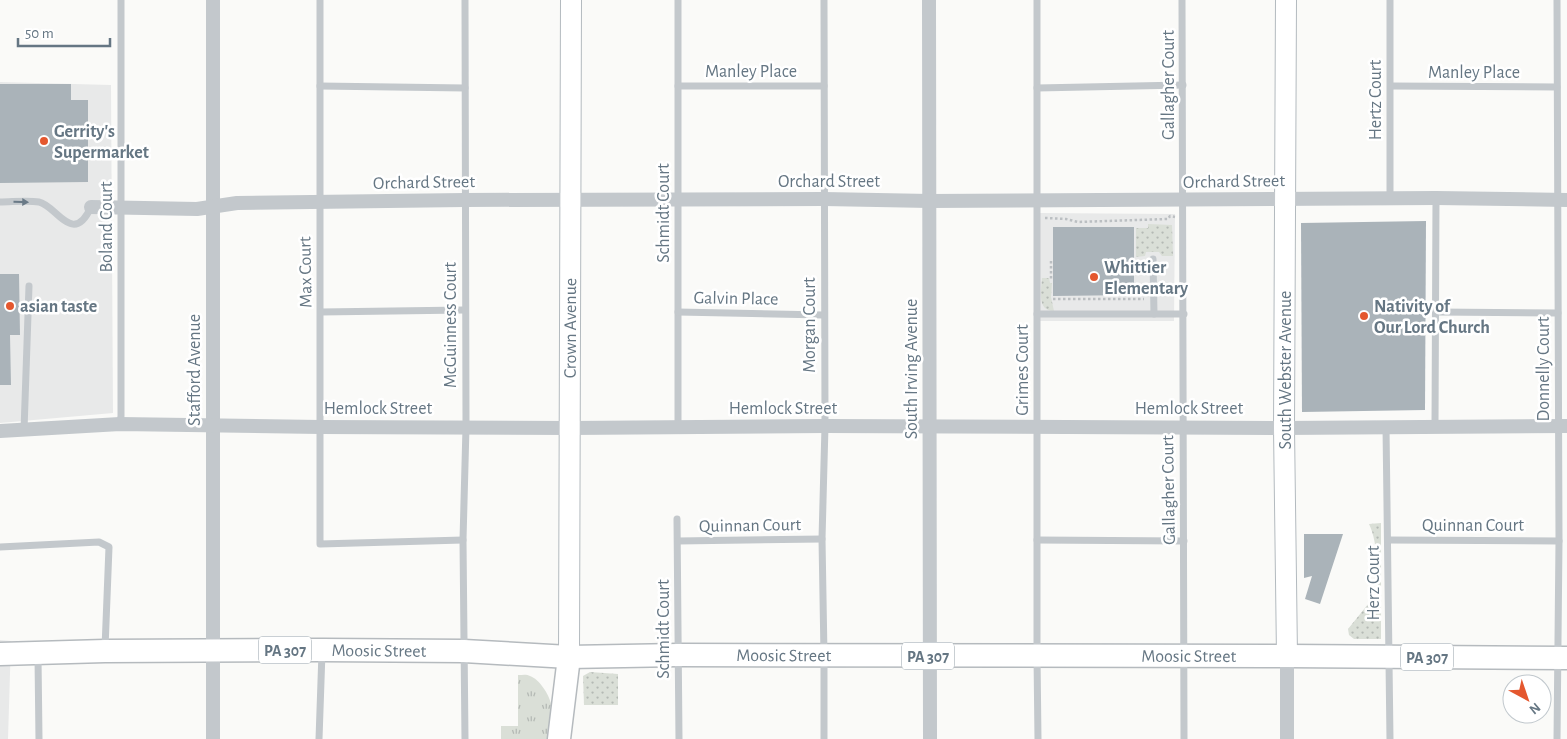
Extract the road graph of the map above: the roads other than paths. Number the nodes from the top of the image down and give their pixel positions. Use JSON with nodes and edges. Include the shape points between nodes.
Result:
{"nodes":[{"id":1,"x":121,"y":0,"type":"edge"},
{"id":2,"x":213,"y":0,"type":"edge"},
{"id":3,"x":320,"y":0,"type":"edge"},
{"id":4,"x":465,"y":0,"type":"edge"},
{"id":5,"x":571,"y":0,"type":"edge"},
{"id":6,"x":678,"y":0,"type":"edge"},
{"id":7,"x":824,"y":0,"type":"edge"},
{"id":8,"x":929,"y":0,"type":"edge"},
{"id":9,"x":1037,"y":0,"type":"edge"},
{"id":10,"x":1182,"y":0,"type":"edge"},
{"id":11,"x":1286,"y":0,"type":"edge"},
{"id":12,"x":1390,"y":0,"type":"edge"},
{"id":13,"x":1557,"y":0,"type":"edge"},
{"id":14,"x":1183,"y":84,"type":"junction"},
{"id":15,"x":320,"y":86,"type":"junction"},
{"id":16,"x":678,"y":86,"type":"junction"},
{"id":17,"x":824,"y":86,"type":"junction"},
{"id":18,"x":1391,"y":86,"type":"junction"},
{"id":19,"x":1557,"y":87,"type":"junction"},
{"id":20,"x":465,"y":88,"type":"junction"},
{"id":21,"x":1037,"y":88,"type":"junction"},
{"id":22,"x":1436,"y":198,"type":"junction"},
{"id":23,"x":571,"y":199,"type":"junction"},
{"id":24,"x":824,"y":199,"type":"junction"},
{"id":25,"x":1286,"y":199,"type":"junction"},
{"id":26,"x":1390,"y":199,"type":"junction"},
{"id":27,"x":464,"y":200,"type":"junction"},
{"id":28,"x":679,"y":200,"type":"junction"},
{"id":29,"x":1037,"y":200,"type":"junction"},
{"id":30,"x":1183,"y":200,"type":"junction"},
{"id":31,"x":1562,"y":200,"type":"edge"},
{"id":32,"x":930,"y":201,"type":"junction"},
{"id":33,"x":0,"y":202,"type":"edge"},
{"id":34,"x":319,"y":202,"type":"junction"},
{"id":35,"x":213,"y":206,"type":"junction"},
{"id":36,"x":91,"y":207,"type":"joint"},
{"id":37,"x":121,"y":207,"type":"junction"},
{"id":38,"x":1153,"y":259,"type":"dead end"},
{"id":39,"x":29,"y":286,"type":"dead end"},
{"id":40,"x":464,"y":310,"type":"junction"},
{"id":41,"x":321,"y":312,"type":"junction"},
{"id":42,"x":678,"y":312,"type":"junction"},
{"id":43,"x":1436,"y":312,"type":"junction"},
{"id":44,"x":1558,"y":312,"type":"junction"},
{"id":45,"x":1037,"y":314,"type":"junction"},
{"id":46,"x":1154,"y":314,"type":"junction"},
{"id":47,"x":1184,"y":314,"type":"junction"},
{"id":48,"x":823,"y":315,"type":"junction"},
{"id":49,"x":120,"y":424,"type":"junction"},
{"id":50,"x":213,"y":424,"type":"junction"},
{"id":51,"x":1435,"y":425,"type":"junction"},
{"id":52,"x":825,"y":426,"type":"junction"},
{"id":53,"x":1037,"y":426,"type":"junction"},
{"id":54,"x":1183,"y":426,"type":"junction"},
{"id":55,"x":1562,"y":426,"type":"edge"},
{"id":56,"x":320,"y":427,"type":"junction"},
{"id":57,"x":466,"y":427,"type":"junction"},
{"id":58,"x":678,"y":427,"type":"junction"},
{"id":59,"x":929,"y":427,"type":"junction"},
{"id":60,"x":1386,"y":427,"type":"junction"},
{"id":61,"x":571,"y":428,"type":"junction"},
{"id":62,"x":1284,"y":428,"type":"junction"},
{"id":63,"x":24,"y":430,"type":"junction"},
{"id":64,"x":0,"y":431,"type":"edge"},
{"id":65,"x":677,"y":519,"type":"dead end"},
{"id":66,"x":822,"y":539,"type":"junction"},
{"id":67,"x":463,"y":540,"type":"junction"},
{"id":68,"x":1037,"y":540,"type":"junction"},
{"id":69,"x":1184,"y":540,"type":"junction"},
{"id":70,"x":1388,"y":540,"type":"junction"},
{"id":71,"x":678,"y":541,"type":"junction"},
{"id":72,"x":1559,"y":541,"type":"junction"},
{"id":73,"x":0,"y":547,"type":"edge"},
{"id":74,"x":214,"y":650,"type":"junction"},
{"id":75,"x":322,"y":650,"type":"junction"},
{"id":76,"x":105,"y":651,"type":"junction"},
{"id":77,"x":464,"y":651,"type":"junction"},
{"id":78,"x":38,"y":652,"type":"junction"},
{"id":79,"x":0,"y":654,"type":"edge"},
{"id":80,"x":678,"y":655,"type":"junction"},
{"id":81,"x":824,"y":655,"type":"junction"},
{"id":82,"x":931,"y":656,"type":"junction"},
{"id":83,"x":1037,"y":656,"type":"junction"},
{"id":84,"x":1184,"y":656,"type":"junction"},
{"id":85,"x":1287,"y":656,"type":"junction"},
{"id":86,"x":570,"y":657,"type":"junction"},
{"id":87,"x":1388,"y":657,"type":"junction"},
{"id":88,"x":1562,"y":658,"type":"edge"},
{"id":89,"x":565,"y":701,"type":"junction"},
{"id":90,"x":39,"y":739,"type":"edge"},
{"id":91,"x":213,"y":739,"type":"edge"},
{"id":92,"x":319,"y":739,"type":"edge"},
{"id":93,"x":465,"y":739,"type":"edge"},
{"id":94,"x":560,"y":739,"type":"edge"},
{"id":95,"x":569,"y":739,"type":"edge"},
{"id":96,"x":679,"y":739,"type":"edge"},
{"id":97,"x":824,"y":739,"type":"edge"},
{"id":98,"x":930,"y":739,"type":"edge"},
{"id":99,"x":1038,"y":739,"type":"edge"},
{"id":100,"x":1184,"y":739,"type":"edge"},
{"id":101,"x":1287,"y":739,"type":"edge"},
{"id":102,"x":1390,"y":739,"type":"edge"},
{"id":103,"x":1557,"y":739,"type":"edge"}],
"edges":[{"from":1,"to":37,"type":"lane","name":"Boland Court"},
{"from":2,"to":35,"type":"street","name":"Stafford Avenue"},
{"from":3,"to":15,"type":"lane","name":"Max Court"},
{"from":4,"to":20,"type":"lane","name":"McGuinness Court"},
{"from":5,"to":23,"type":"main road","name":"Crown Avenue"},
{"from":6,"to":16,"type":"lane","name":"Schmidt Court"},
{"from":7,"to":17,"type":"lane","name":"Morgan Court"},
{"from":8,"to":32,"type":"street","name":"South Irving Avenue"},
{"from":9,"to":21,"type":"lane","name":"Grimes Court"},
{"from":10,"to":14,"type":"lane","name":"Gallagher Court"},
{"from":11,"to":25,"type":"main road","name":"South Webster Avenue"},
{"from":12,"to":18,"type":"lane","name":"Hertz Court"},
{"from":13,"to":19,"type":"lane","name":"Donnelly Court"},
{"from":14,"to":21,"type":"lane"},
{"from":14,"to":30,"type":"lane","name":"Gallagher Court"},
{"from":15,"to":20,"type":"lane"},
{"from":15,"to":34,"type":"lane","name":"Max Court"},
{"from":16,"to":17,"type":"lane","name":"Manley Place"},
{"from":16,"to":28,"type":"lane","name":"Schmidt Court"},
{"from":17,"to":24,"type":"lane","name":"Morgan Court"},
{"from":18,"to":19,"type":"lane","name":"Manley Place"},
{"from":18,"to":26,"type":"lane","name":"Hertz Court"},
{"from":19,"to":31,"type":"lane","name":"Donnelly Court"},
{"from":20,"to":27,"type":"lane","name":"McGuinness Court"},
{"from":21,"to":29,"type":"lane","name":"Grimes Court"},
{"from":22,"to":26,"type":"street","name":"Orchard Street"},
{"from":22,"to":31,"type":"street","name":"Orchard Street"},
{"from":22,"to":43,"type":"lane"},
{"from":23,"to":27,"type":"street","name":"Orchard Street"},
{"from":23,"to":28,"type":"street","name":"Orchard Street"},
{"from":23,"to":61,"type":"main road","name":"Crown Avenue"},
{"from":24,"to":28,"type":"street","name":"Orchard Street"},
{"from":24,"to":32,"type":"street","name":"Orchard Street"},
{"from":24,"to":48,"type":"lane","name":"Morgan Court"},
{"from":25,"to":26,"type":"street","name":"Orchard Street"},
{"from":25,"to":30,"type":"street","name":"Orchard Street"},
{"from":25,"to":62,"type":"main road","name":"South Webster Avenue"},
{"from":27,"to":34,"type":"street","name":"Orchard Street"},
{"from":27,"to":40,"type":"lane","name":"McGuinness Court"},
{"from":28,"to":42,"type":"lane","name":"Schmidt Court"},
{"from":29,"to":30,"type":"street","name":"Orchard Street"},
{"from":29,"to":32,"type":"street","name":"Orchard Street"},
{"from":29,"to":45,"type":"lane","name":"Grimes Court"},
{"from":30,"to":47,"type":"lane","name":"Gallagher Court"},
{"from":31,"to":44,"type":"lane","name":"Donnelly Court"},
{"from":32,"to":59,"type":"street","name":"South Irving Avenue"},
{"from":33,"to":36,"type":"lane","one_way":true,"via":[[41,202],[67,223],[82,220]]},
{"from":34,"to":35,"type":"street","name":"Orchard Street"},
{"from":34,"to":41,"type":"lane","name":"Max Court"},
{"from":35,"to":37,"type":"street","name":"Orchard Street","via":[[197,209]]},
{"from":35,"to":50,"type":"street","name":"Stafford Avenue"},
{"from":36,"to":37,"type":"street","name":"Orchard Street"},
{"from":37,"to":49,"type":"lane","name":"Boland Court"},
{"from":38,"to":46,"type":"lane"},
{"from":39,"to":63,"type":"lane"},
{"from":40,"to":41,"type":"lane"},
{"from":40,"to":57,"type":"lane","name":"McGuinness Court"},
{"from":41,"to":56,"type":"lane","name":"Max Court"},
{"from":42,"to":48,"type":"lane","name":"Galvin Place"},
{"from":42,"to":58,"type":"lane","name":"Schmidt Court"},
{"from":43,"to":44,"type":"lane"},
{"from":43,"to":51,"type":"lane"},
{"from":44,"to":55,"type":"lane","name":"Donnelly Court"},
{"from":45,"to":46,"type":"lane"},
{"from":45,"to":53,"type":"lane","name":"Grimes Court"},
{"from":46,"to":47,"type":"lane"},
{"from":47,"to":54,"type":"lane","name":"Gallagher Court"},
{"from":48,"to":52,"type":"lane","name":"Morgan Court"},
{"from":49,"to":50,"type":"street","name":"Hemlock Street"},
{"from":49,"to":63,"type":"street","name":"Hemlock Street"},
{"from":50,"to":56,"type":"street","name":"Hemlock Street"},
{"from":50,"to":74,"type":"street","name":"Stafford Avenue"},
{"from":51,"to":55,"type":"street","name":"Hemlock Street"},
{"from":51,"to":60,"type":"street","name":"Hemlock Street"},
{"from":52,"to":58,"type":"street","name":"Hemlock Street"},
{"from":52,"to":59,"type":"street","name":"Hemlock Street"},
{"from":52,"to":66,"type":"lane","name":"Morgan Court"},
{"from":53,"to":54,"type":"street","name":"Hemlock Street"},
{"from":53,"to":59,"type":"street","name":"Hemlock Street"},
{"from":53,"to":68,"type":"lane","name":"Grimes Court"},
{"from":54,"to":62,"type":"street","name":"Hemlock Street"},
{"from":54,"to":69,"type":"lane","name":"Gallagher Court"},
{"from":55,"to":72,"type":"lane","name":"Donnelly Court"},
{"from":56,"to":57,"type":"street","name":"Hemlock Street"},
{"from":56,"to":67,"type":"lane","name":"Max Court","via":[[320,544]]},
{"from":57,"to":61,"type":"street","name":"Hemlock Street"},
{"from":57,"to":67,"type":"lane","name":"McGuinness Court"},
{"from":58,"to":61,"type":"street","name":"Hemlock Street"},
{"from":59,"to":82,"type":"street","name":"South Irving Avenue"},
{"from":60,"to":62,"type":"street","name":"Hemlock Street"},
{"from":60,"to":70,"type":"lane","name":"Herz Court"},
{"from":61,"to":86,"type":"main road","name":"Crown Avenue"},
{"from":62,"to":85,"type":"main road","name":"South Webster Avenue"},
{"from":63,"to":64,"type":"street","name":"Hemlock Street"},
{"from":65,"to":71,"type":"lane","name":"Schmidt Court"},
{"from":66,"to":71,"type":"lane","name":"Quinnan Court"},
{"from":66,"to":81,"type":"lane","name":"Morgan Court"},
{"from":67,"to":77,"type":"lane","name":"McGuinness Court"},
{"from":68,"to":69,"type":"lane"},
{"from":68,"to":83,"type":"lane","name":"Grimes Court"},
{"from":69,"to":84,"type":"lane","name":"Gallagher Court"},
{"from":70,"to":72,"type":"lane","name":"Quinnan Court"},
{"from":70,"to":87,"type":"lane","name":"Herz Court"},
{"from":71,"to":80,"type":"lane","name":"Schmidt Court"},
{"from":72,"to":88,"type":"lane","name":"Donnelly Court"},
{"from":73,"to":76,"type":"lane","via":[[99,542],[109,547]]},
{"from":74,"to":75,"type":"main road","name":"Moosic Street","number":"PA 307"},
{"from":74,"to":76,"type":"main road","name":"Moosic Street","number":"PA 307"},
{"from":74,"to":91,"type":"street","name":"Stafford Avenue"},
{"from":75,"to":77,"type":"main road","name":"Moosic Street","number":"PA 307"},
{"from":75,"to":92,"type":"lane"},
{"from":76,"to":78,"type":"main road","name":"Moosic Street","number":"PA 307"},
{"from":77,"to":86,"type":"main road","name":"Moosic Street","number":"PA 307"},
{"from":77,"to":93,"type":"lane","name":"McGuinness Court"},
{"from":78,"to":79,"type":"main road","name":"Moosic Street","number":"PA 307"},
{"from":78,"to":90,"type":"lane"},
{"from":80,"to":81,"type":"main road","name":"Moosic Street","number":"PA 307"},
{"from":80,"to":86,"type":"main road","name":"Moosic Street","number":"PA 307"},
{"from":80,"to":96,"type":"lane","name":"Schmidt Court"},
{"from":81,"to":82,"type":"main road","name":"Moosic Street","number":"PA 307"},
{"from":81,"to":97,"type":"lane","name":"Morgan Court"},
{"from":82,"to":83,"type":"main road","name":"Moosic Street","number":"PA 307"},
{"from":82,"to":98,"type":"street","name":"South Irving Avenue"},
{"from":83,"to":84,"type":"main road","name":"Moosic Street","number":"PA 307"},
{"from":83,"to":99,"type":"lane","name":"Grimes Court"},
{"from":84,"to":85,"type":"main road","name":"Moosic Street","number":"PA 307"},
{"from":84,"to":100,"type":"lane","name":"Gallagher Court"},
{"from":85,"to":87,"type":"main road","name":"Moosic Street","number":"PA 307"},
{"from":85,"to":101,"type":"street","name":"South Webster Avenue"},
{"from":86,"to":89,"type":"main road"},
{"from":87,"to":88,"type":"main road","name":"Moosic Street","number":"PA 307"},
{"from":87,"to":102,"type":"lane","name":"Herz Court"},
{"from":88,"to":103,"type":"lane","name":"Donnelly Court"},
{"from":89,"to":94,"type":"main road"},
{"from":89,"to":95,"type":"street"}]}
